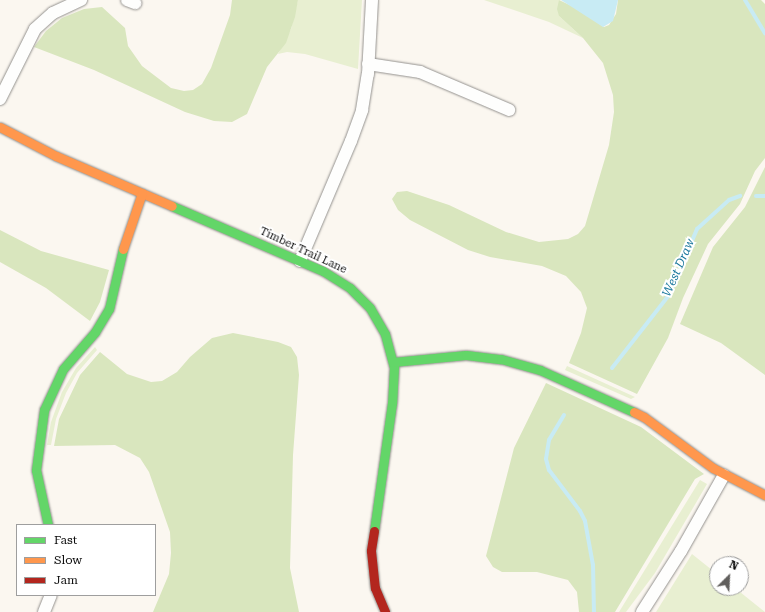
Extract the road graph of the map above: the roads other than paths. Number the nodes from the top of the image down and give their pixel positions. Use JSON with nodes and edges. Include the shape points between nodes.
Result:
{"nodes":[{"id":1,"x":81,"y":0,"type":"edge"},
{"id":2,"x":372,"y":0,"type":"edge"},
{"id":3,"x":368,"y":64,"type":"junction"},
{"id":4,"x":0,"y":99,"type":"edge"},
{"id":5,"x":509,"y":110,"type":"dead end"},
{"id":6,"x":0,"y":127,"type":"edge"},
{"id":7,"x":142,"y":193,"type":"junction"},
{"id":8,"x":300,"y":261,"type":"junction"},
{"id":9,"x":393,"y":362,"type":"junction"},
{"id":10,"x":724,"y":475,"type":"junction"},
{"id":11,"x":765,"y":495,"type":"edge"},
{"id":12,"x":48,"y":524,"type":"edge"},
{"id":13,"x":51,"y":596,"type":"edge"},
{"id":14,"x":44,"y":612,"type":"edge"},
{"id":15,"x":385,"y":612,"type":"edge"},
{"id":16,"x":642,"y":612,"type":"edge"}],
"edges":[{"from":1,"to":4,"type":"street","via":[[53,13],[35,30]]},
{"from":2,"to":3,"type":"street"},
{"from":3,"to":5,"type":"street","via":[[420,72]]},
{"from":3,"to":8,"type":"street","via":[[365,98],[355,132]]},
{"from":6,"to":7,"type":"street","name":"Timber Trail Lane","via":[[56,156]]},
{"from":7,"to":8,"type":"street","name":"Timber Trail Lane"},
{"from":7,"to":12,"type":"street","via":[[126,238],[109,309],[95,332],[63,369],[44,410],[36,470]]},
{"from":8,"to":9,"type":"street","name":"Timber Trail Lane","via":[[340,280],[364,300],[382,327]]},
{"from":9,"to":10,"type":"street","via":[[466,355],[501,359],[540,370],[644,417]]},
{"from":9,"to":15,"type":"street","name":"Timber Trail Lane","via":[[392,403],[371,551],[375,588]]},
{"from":10,"to":11,"type":"street"},
{"from":10,"to":16,"type":"street","via":[[681,551]]},
{"from":13,"to":14,"type":"street"}]}
